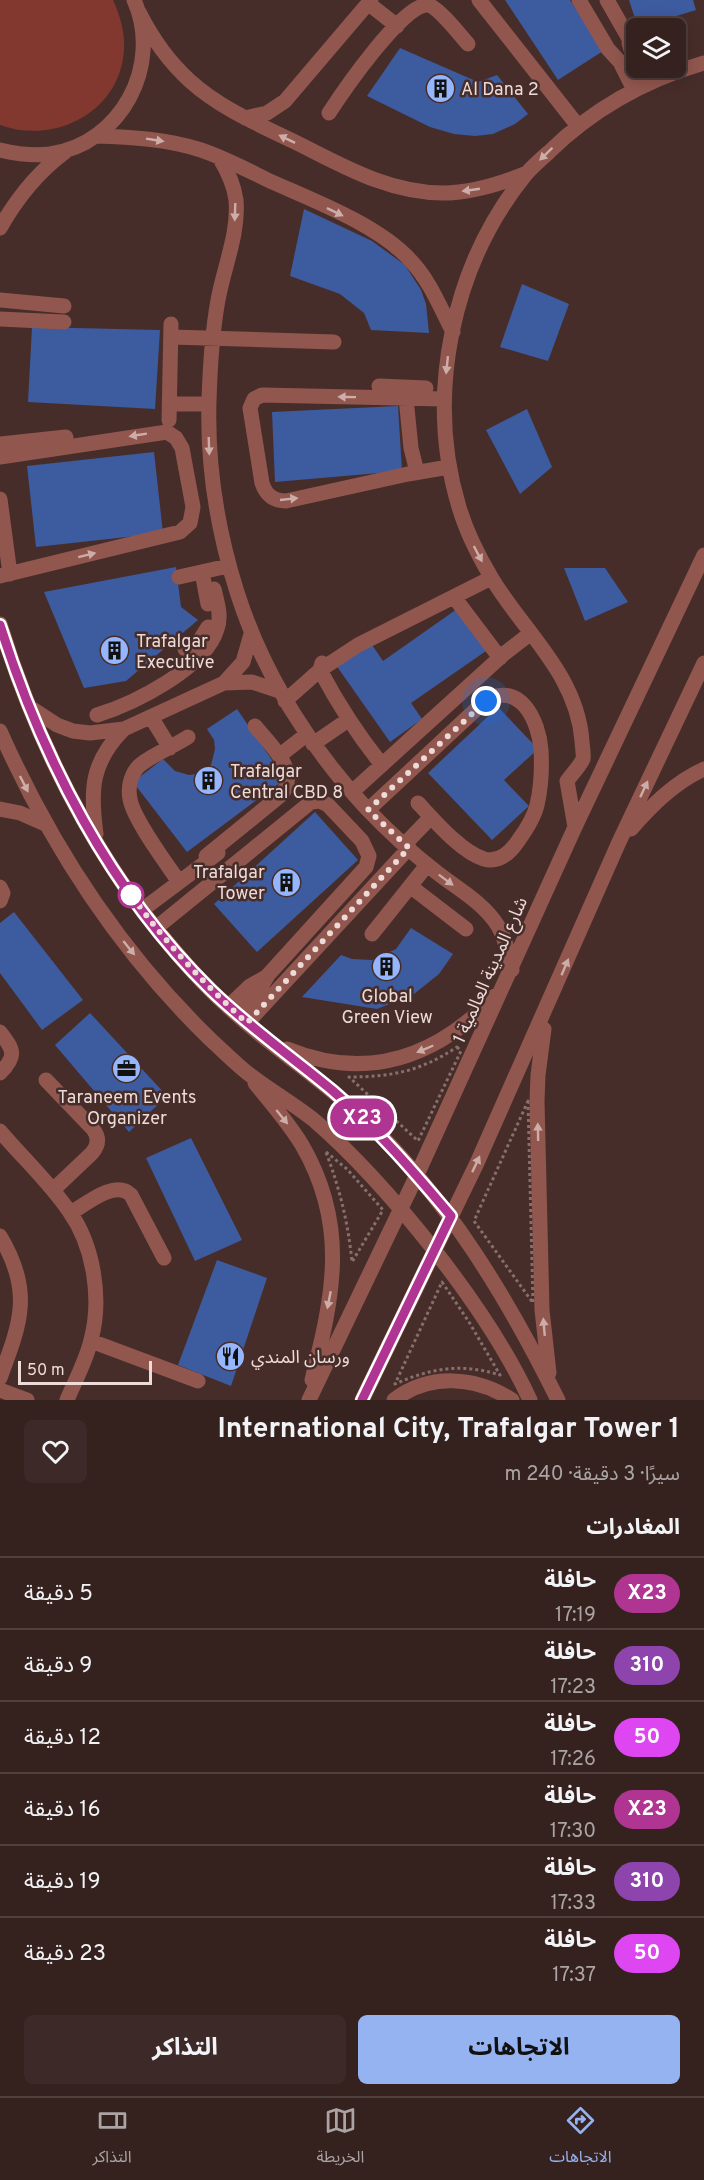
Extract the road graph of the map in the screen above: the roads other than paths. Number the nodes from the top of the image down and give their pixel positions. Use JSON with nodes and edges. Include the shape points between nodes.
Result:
{"nodes":[{"id":1,"x":479,"y":0,"type":"edge"},
{"id":2,"x":579,"y":0,"type":"edge"},
{"id":3,"x":607,"y":0,"type":"edge"},
{"id":4,"x":369,"y":2,"type":"edge"},
{"id":5,"x":136,"y":6,"type":"edge"},
{"id":6,"x":397,"y":26,"type":"junction"},
{"id":7,"x":626,"y":34,"type":"edge"},
{"id":8,"x":468,"y":44,"type":"dead end"},
{"id":9,"x":704,"y":63,"type":"edge"},
{"id":10,"x":635,"y":78,"type":"edge"},
{"id":11,"x":640,"y":78,"type":"edge"},
{"id":12,"x":637,"y":88,"type":"junction"},
{"id":13,"x":545,"y":92,"type":"dead end"},
{"id":14,"x":329,"y":113,"type":"dead end"},
{"id":15,"x":245,"y":118,"type":"junction"},
{"id":16,"x":575,"y":128,"type":"junction"},
{"id":17,"x":96,"y":136,"type":"junction"},
{"id":18,"x":0,"y":150,"type":"edge"},
{"id":19,"x":68,"y":150,"type":"junction"},
{"id":20,"x":219,"y":157,"type":"junction"},
{"id":21,"x":527,"y":173,"type":"junction"},
{"id":22,"x":0,"y":228,"type":"edge"},
{"id":23,"x":0,"y":300,"type":"edge"},
{"id":24,"x":64,"y":306,"type":"dead end"},
{"id":25,"x":0,"y":319,"type":"edge"},
{"id":26,"x":64,"y":322,"type":"dead end"},
{"id":27,"x":453,"y":332,"type":"junction"},
{"id":28,"x":213,"y":338,"type":"junction"},
{"id":29,"x":334,"y":342,"type":"dead end"},
{"id":30,"x":379,"y":386,"type":"dead end"},
{"id":31,"x":444,"y":394,"type":"junction"},
{"id":32,"x":406,"y":398,"type":"junction"},
{"id":33,"x":170,"y":404,"type":"junction"},
{"id":34,"x":209,"y":404,"type":"junction"},
{"id":35,"x":169,"y":420,"type":"dead end"},
{"id":36,"x":0,"y":433,"type":"edge"},
{"id":37,"x":73,"y":435,"type":"junction"},
{"id":38,"x":0,"y":444,"type":"edge"},
{"id":39,"x":0,"y":450,"type":"edge"},
{"id":40,"x":0,"y":456,"type":"edge"},
{"id":41,"x":450,"y":470,"type":"junction"},
{"id":42,"x":417,"y":472,"type":"junction"},
{"id":43,"x":387,"y":488,"type":"dead end"},
{"id":44,"x":0,"y":499,"type":"edge"},
{"id":45,"x":704,"y":555,"type":"edge"},
{"id":46,"x":228,"y":566,"type":"junction"},
{"id":47,"x":68,"y":570,"type":"dead end"},
{"id":48,"x":202,"y":572,"type":"junction"},
{"id":49,"x":5,"y":575,"type":"edge"},
{"id":50,"x":179,"y":577,"type":"dead end"},
{"id":51,"x":492,"y":578,"type":"junction"},
{"id":52,"x":0,"y":587,"type":"edge"},
{"id":53,"x":214,"y":589,"type":"dead end"},
{"id":54,"x":454,"y":597,"type":"junction"},
{"id":55,"x":387,"y":622,"type":"dead end"},
{"id":56,"x":0,"y":624,"type":"edge"},
{"id":57,"x":531,"y":633,"type":"junction"},
{"id":58,"x":251,"y":634,"type":"junction"},
{"id":59,"x":185,"y":649,"type":"dead end"},
{"id":60,"x":500,"y":658,"type":"junction"},
{"id":61,"x":704,"y":663,"type":"edge"},
{"id":62,"x":183,"y":670,"type":"junction"},
{"id":63,"x":320,"y":670,"type":"junction"},
{"id":64,"x":170,"y":681,"type":"junction"},
{"id":65,"x":224,"y":682,"type":"junction"},
{"id":66,"x":194,"y":695,"type":"junction"},
{"id":67,"x":282,"y":696,"type":"junction"},
{"id":68,"x":180,"y":702,"type":"junction"},
{"id":69,"x":30,"y":708,"type":"junction"},
{"id":70,"x":450,"y":714,"type":"dead end"},
{"id":71,"x":97,"y":715,"type":"dead end"},
{"id":72,"x":151,"y":717,"type":"junction"},
{"id":73,"x":348,"y":720,"type":"junction"},
{"id":74,"x":255,"y":726,"type":"dead end"},
{"id":75,"x":124,"y":729,"type":"junction"},
{"id":76,"x":0,"y":731,"type":"edge"},
{"id":77,"x":188,"y":737,"type":"dead end"},
{"id":78,"x":310,"y":740,"type":"junction"},
{"id":79,"x":170,"y":748,"type":"junction"},
{"id":80,"x":279,"y":756,"type":"junction"},
{"id":81,"x":385,"y":762,"type":"junction"},
{"id":82,"x":704,"y":769,"type":"edge"},
{"id":83,"x":352,"y":792,"type":"junction"},
{"id":84,"x":418,"y":803,"type":"dead end"},
{"id":85,"x":0,"y":809,"type":"edge"},
{"id":86,"x":368,"y":810,"type":"junction"},
{"id":87,"x":431,"y":817,"type":"junction"},
{"id":88,"x":45,"y":824,"type":"junction"},
{"id":89,"x":252,"y":827,"type":"dead end"},
{"id":90,"x":575,"y":827,"type":"junction"},
{"id":91,"x":619,"y":842,"type":"junction"},
{"id":92,"x":98,"y":843,"type":"junction"},
{"id":93,"x":406,"y":847,"type":"junction"},
{"id":94,"x":206,"y":856,"type":"dead end"},
{"id":95,"x":427,"y":865,"type":"junction"},
{"id":96,"x":179,"y":882,"type":"junction"},
{"id":97,"x":410,"y":886,"type":"junction"},
{"id":98,"x":0,"y":887,"type":"edge"},
{"id":99,"x":0,"y":901,"type":"edge"},
{"id":100,"x":142,"y":910,"type":"junction"},
{"id":101,"x":156,"y":928,"type":"junction"},
{"id":102,"x":465,"y":929,"type":"dead end"},
{"id":103,"x":372,"y":934,"type":"dead end"},
{"id":104,"x":512,"y":969,"type":"junction"},
{"id":105,"x":504,"y":987,"type":"junction"},
{"id":106,"x":551,"y":1000,"type":"junction"},
{"id":107,"x":238,"y":1015,"type":"junction"},
{"id":108,"x":0,"y":1032,"type":"edge"},
{"id":109,"x":270,"y":1043,"type":"junction"},
{"id":110,"x":246,"y":1071,"type":"junction"},
{"id":111,"x":0,"y":1073,"type":"edge"},
{"id":112,"x":46,"y":1080,"type":"dead end"},
{"id":113,"x":0,"y":1131,"type":"edge"},
{"id":114,"x":417,"y":1175,"type":"junction"},
{"id":115,"x":53,"y":1190,"type":"junction"},
{"id":116,"x":401,"y":1207,"type":"junction"},
{"id":117,"x":71,"y":1213,"type":"junction"},
{"id":118,"x":451,"y":1216,"type":"junction"},
{"id":119,"x":0,"y":1236,"type":"edge"},
{"id":120,"x":434,"y":1250,"type":"junction"},
{"id":121,"x":164,"y":1258,"type":"dead end"},
{"id":122,"x":91,"y":1341,"type":"junction"},
{"id":123,"x":0,"y":1378,"type":"edge"},
{"id":124,"x":198,"y":1381,"type":"dead end"},
{"id":125,"x":550,"y":1385,"type":"junction"},
{"id":126,"x":0,"y":1390,"type":"edge"},
{"id":127,"x":27,"y":1400,"type":"edge"},
{"id":128,"x":67,"y":1400,"type":"edge"},
{"id":129,"x":308,"y":1400,"type":"edge"},
{"id":130,"x":362,"y":1400,"type":"edge"},
{"id":131,"x":394,"y":1400,"type":"edge"},
{"id":132,"x":512,"y":1400,"type":"edge"},
{"id":133,"x":530,"y":1400,"type":"edge"},
{"id":134,"x":558,"y":1400,"type":"edge"}],
"edges":[{"from":1,"to":16,"type":"street"},
{"from":2,"to":12,"type":"street"},
{"from":3,"to":7,"type":"street"},
{"from":4,"to":6,"type":"street"},
{"from":4,"to":15,"type":"street","via":[[285,101],[267,113]]},
{"from":5,"to":15,"type":"street","via":[[175,66],[207,95]]},
{"from":5,"to":17,"type":"street","via":[[143,32],[140,73],[122,110]]},
{"from":6,"to":8,"type":"street","via":[[417,7],[427,5]]},
{"from":6,"to":14,"type":"street","via":[[360,67]]},
{"from":9,"to":12,"type":"street"},
{"from":10,"to":12,"type":"street"},
{"from":11,"to":12,"type":"street"},
{"from":12,"to":16,"type":"street"},
{"from":13,"to":16,"type":"street"},
{"from":21,"to":15,"type":"street","one_way":true,"via":[[472,191],[414,191],[359,173]]},
{"from":16,"to":21,"type":"street","one_way":true},
{"from":17,"to":19,"type":"street"},
{"from":17,"to":20,"type":"street","one_way":true,"via":[[166,142]]},
{"from":18,"to":19,"type":"street","via":[[33,155]]},
{"from":19,"to":22,"type":"street","via":[[37,176]]},
{"from":20,"to":27,"type":"street","one_way":true,"via":[[389,241],[429,283]]},
{"from":20,"to":28,"type":"street","one_way":true,"via":[[232,184],[236,213]]},
{"from":21,"to":27,"type":"street","via":[[476,258]]},
{"from":23,"to":24,"type":"street"},
{"from":25,"to":26,"type":"street"},
{"from":27,"to":31,"type":"street","one_way":true},
{"from":28,"to":29,"type":"street"},
{"from":28,"to":33,"type":"street","via":[[171,330]]},
{"from":28,"to":34,"type":"street"},
{"from":30,"to":31,"type":"street"},
{"from":31,"to":32,"type":"street"},
{"from":31,"to":41,"type":"street","via":[[444,434]]},
{"from":32,"to":42,"type":"street"},
{"from":32,"to":42,"type":"street","one_way":true,"via":[[262,395],[254,399],[250,408],[262,483],[275,500],[286,501]]},
{"from":33,"to":34,"type":"street"},
{"from":33,"to":35,"type":"street"},
{"from":34,"to":46,"type":"street","one_way":true,"via":[[213,502]]},
{"from":36,"to":37,"type":"street"},
{"from":37,"to":38,"type":"street"},
{"from":37,"to":39,"type":"street"},
{"from":49,"to":40,"type":"street","one_way":true,"via":[[180,532],[190,523],[193,507],[182,448],[166,432]]},
{"from":41,"to":42,"type":"street"},
{"from":41,"to":43,"type":"street"},
{"from":41,"to":51,"type":"street","one_way":true,"via":[[459,509]]},
{"from":44,"to":49,"type":"street"},
{"from":45,"to":90,"type":"street","name":"شارع المدينة العالمية 1"},
{"from":46,"to":48,"type":"street"},
{"from":46,"to":58,"type":"street"},
{"from":47,"to":52,"type":"street"},
{"from":48,"to":50,"type":"street"},
{"from":48,"to":59,"type":"street","via":[[209,624],[203,638]]},
{"from":51,"to":54,"type":"street"},
{"from":51,"to":57,"type":"street"},
{"from":53,"to":62,"type":"street","via":[[219,608],[218,628],[208,646]]},
{"from":54,"to":60,"type":"street"},
{"from":54,"to":63,"type":"street","via":[[358,645]]},
{"from":55,"to":63,"type":"street","via":[[331,651]]},
{"from":56,"to":69,"type":"street"},
{"from":57,"to":60,"type":"street"},
{"from":57,"to":90,"type":"street","via":[[555,665],[576,710],[583,758],[567,781]]},
{"from":58,"to":65,"type":"street","via":[[243,662]]},
{"from":58,"to":67,"type":"street"},
{"from":60,"to":81,"type":"street"},
{"from":91,"to":61,"type":"street","one_way":true},
{"from":62,"to":64,"type":"street"},
{"from":62,"to":66,"type":"street"},
{"from":63,"to":67,"type":"street"},
{"from":63,"to":73,"type":"street"},
{"from":64,"to":68,"type":"street"},
{"from":64,"to":71,"type":"street","via":[[135,702]]},
{"from":65,"to":66,"type":"street"},
{"from":65,"to":67,"type":"street","via":[[252,682]]},
{"from":66,"to":68,"type":"street"},
{"from":67,"to":78,"type":"street"},
{"from":68,"to":72,"type":"street"},
{"from":69,"to":75,"type":"street","via":[[74,731]]},
{"from":69,"to":92,"type":"street","via":[[60,776]]},
{"from":70,"to":81,"type":"street","via":[[408,752]]},
{"from":72,"to":75,"type":"street"},
{"from":72,"to":79,"type":"street"},
{"from":73,"to":78,"type":"street"},
{"from":73,"to":81,"type":"street"},
{"from":74,"to":80,"type":"street"},
{"from":75,"to":92,"type":"street","via":[[104,753],[94,782],[92,798]]},
{"from":76,"to":88,"type":"street","one_way":true},
{"from":77,"to":79,"type":"street"},
{"from":78,"to":80,"type":"street"},
{"from":78,"to":83,"type":"street"},
{"from":79,"to":96,"type":"street","via":[[136,769],[129,798],[135,814]]},
{"from":80,"to":94,"type":"street","via":[[289,777],[285,790]]},
{"from":81,"to":83,"type":"street"},
{"from":82,"to":91,"type":"street","via":[[662,797]]},
{"from":83,"to":86,"type":"street"},
{"from":84,"to":87,"type":"street"},
{"from":85,"to":88,"type":"street"},
{"from":86,"to":87,"type":"street","via":[[486,701],[497,695],[517,698],[535,724],[541,750],[537,805],[516,844],[501,858],[483,858]]},
{"from":86,"to":93,"type":"street"},
{"from":87,"to":93,"type":"street"},
{"from":88,"to":110,"type":"street","one_way":true,"via":[[93,899],[149,973],[195,1024]]},
{"from":89,"to":96,"type":"street"},
{"from":90,"to":104,"type":"street","name":"شارع المدينة العالمية 1"},
{"from":106,"to":91,"type":"street","one_way":true},
{"from":92,"to":100,"type":"street"},
{"from":93,"to":95,"type":"street"},
{"from":93,"to":107,"type":"street"},
{"from":95,"to":97,"type":"street"},
{"from":95,"to":104,"type":"street","one_way":true,"via":[[490,915],[502,934]]},
{"from":96,"to":100,"type":"street"},
{"from":97,"to":102,"type":"street"},
{"from":97,"to":103,"type":"street"},
{"from":98,"to":99,"type":"street"},
{"from":100,"to":101,"type":"street"},
{"from":101,"to":107,"type":"street"},
{"from":101,"to":107,"type":"street","via":[[315,801],[324,803],[366,846],[366,867],[268,975]]},
{"from":104,"to":105,"type":"street","name":"شارع المدينة العالمية 1"},
{"from":105,"to":109,"type":"street","one_way":true,"via":[[454,1034],[422,1051],[388,1061],[335,1063]]},
{"from":105,"to":114,"type":"street","name":"شارع المدينة العالمية 1"},
{"from":118,"to":106,"type":"street","one_way":true},
{"from":125,"to":106,"type":"street","one_way":true,"via":[[542,1310],[537,1093],[540,1050]]},
{"from":107,"to":109,"type":"street"},
{"from":108,"to":111,"type":"street","via":[[12,1054]]},
{"from":109,"to":114,"type":"street","via":[[362,1117]]},
{"from":110,"to":116,"type":"street","via":[[313,1120]]},
{"from":110,"to":129,"type":"street","one_way":true,"via":[[302,1144],[329,1213],[333,1281]]},
{"from":112,"to":115,"type":"street","via":[[98,1138],[96,1149]]},
{"from":113,"to":115,"type":"street"},
{"from":114,"to":116,"type":"street","name":"شارع المدينة العالمية 1"},
{"from":114,"to":118,"type":"street"},
{"from":115,"to":117,"type":"street"},
{"from":116,"to":120,"type":"street"},
{"from":116,"to":129,"type":"street","name":"شارع المدينة العالمية 1"},
{"from":117,"to":121,"type":"street","via":[[111,1191],[127,1191]]},
{"from":117,"to":122,"type":"street","via":[[92,1269],[95,1305]]},
{"from":118,"to":120,"type":"street"},
{"from":118,"to":125,"type":"street","via":[[513,1315]]},
{"from":119,"to":123,"type":"street","via":[[16,1268],[21,1307],[17,1332]]},
{"from":120,"to":130,"type":"street"},
{"from":120,"to":133,"type":"street","via":[[484,1318]]},
{"from":122,"to":124,"type":"street"},
{"from":122,"to":128,"type":"street"},
{"from":125,"to":134,"type":"street"},
{"from":126,"to":127,"type":"street"},
{"from":131,"to":132,"type":"street","via":[[412,1389],[447,1380],[483,1385]]}]}
